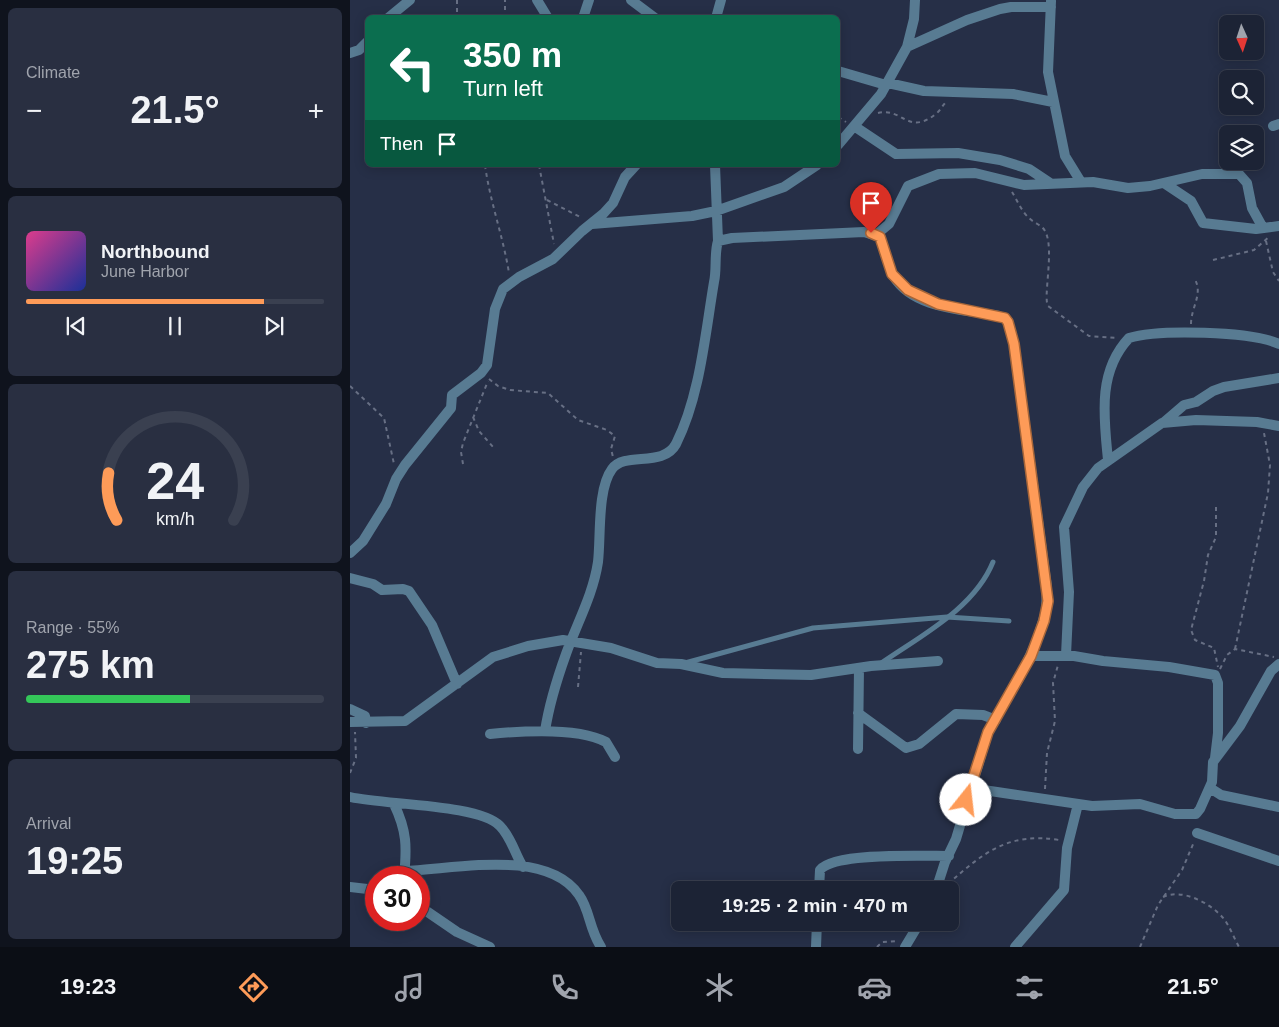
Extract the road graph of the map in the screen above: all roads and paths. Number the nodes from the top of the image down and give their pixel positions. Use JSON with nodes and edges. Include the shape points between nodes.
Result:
{"nodes":[{"id":1,"x":410,"y":0,"type":"edge"},
{"id":2,"x":457,"y":0,"type":"edge"},
{"id":3,"x":505,"y":0,"type":"edge"},
{"id":4,"x":537,"y":0,"type":"edge"},
{"id":5,"x":589,"y":0,"type":"edge"},
{"id":6,"x":631,"y":0,"type":"edge"},
{"id":7,"x":721,"y":0,"type":"edge"},
{"id":8,"x":915,"y":0,"type":"edge"},
{"id":9,"x":993,"y":0,"type":"edge"},
{"id":10,"x":1051,"y":3,"type":"edge"},
{"id":11,"x":992,"y":12,"type":"junction"},
{"id":12,"x":392,"y":15,"type":"edge"},
{"id":13,"x":457,"y":15,"type":"edge"},
{"id":14,"x":505,"y":15,"type":"edge"},
{"id":15,"x":546,"y":15,"type":"edge"},
{"id":16,"x":584,"y":15,"type":"edge"},
{"id":17,"x":650,"y":15,"type":"edge"},
{"id":18,"x":717,"y":15,"type":"edge"},
{"id":19,"x":365,"y":44,"type":"edge"},
{"id":20,"x":907,"y":47,"type":"junction"},
{"id":21,"x":350,"y":53,"type":"edge"},
{"id":22,"x":840,"y":72,"type":"edge"},
{"id":23,"x":887,"y":84,"type":"junction"},
{"id":24,"x":962,"y":93,"type":"junction"},
{"id":25,"x":1053,"y":102,"type":"junction"},
{"id":26,"x":861,"y":118,"type":"junction"},
{"id":27,"x":854,"y":126,"type":"junction"},
{"id":28,"x":840,"y":143,"type":"edge"},
{"id":29,"x":485,"y":167,"type":"edge"},
{"id":30,"x":540,"y":167,"type":"edge"},
{"id":31,"x":634,"y":167,"type":"edge"},
{"id":32,"x":715,"y":167,"type":"edge"},
{"id":33,"x":814,"y":167,"type":"edge"},
{"id":34,"x":1003,"y":179,"type":"junction"},
{"id":35,"x":1081,"y":182,"type":"junction"},
{"id":36,"x":1050,"y":183,"type":"junction"},
{"id":37,"x":1164,"y":183,"type":"junction"},
{"id":38,"x":546,"y":200,"type":"junction"},
{"id":39,"x":716,"y":211,"type":"junction"},
{"id":40,"x":590,"y":224,"type":"junction"},
{"id":41,"x":1263,"y":228,"type":"junction"},
{"id":42,"x":1276,"y":230,"type":"edge"},
{"id":43,"x":877,"y":234,"type":"junction"},
{"id":44,"x":718,"y":241,"type":"junction"},
{"id":45,"x":1266,"y":241,"type":"junction"},
{"id":46,"x":553,"y":259,"type":"junction"},
{"id":47,"x":1213,"y":260,"type":"dead end"},
{"id":48,"x":1194,"y":278,"type":"dead end"},
{"id":49,"x":1279,"y":281,"type":"edge"},
{"id":50,"x":511,"y":282,"type":"junction"},
{"id":51,"x":1192,"y":333,"type":"junction"},
{"id":52,"x":1129,"y":338,"type":"junction"},
{"id":53,"x":1279,"y":344,"type":"edge"},
{"id":54,"x":1279,"y":378,"type":"edge"},
{"id":55,"x":350,"y":386,"type":"edge"},
{"id":56,"x":473,"y":417,"type":"junction"},
{"id":57,"x":1260,"y":423,"type":"junction"},
{"id":58,"x":1162,"y":424,"type":"junction"},
{"id":59,"x":1279,"y":426,"type":"edge"},
{"id":60,"x":494,"y":448,"type":"dead end"},
{"id":61,"x":1108,"y":460,"type":"junction"},
{"id":62,"x":463,"y":464,"type":"dead end"},
{"id":63,"x":615,"y":466,"type":"junction"},
{"id":64,"x":396,"y":479,"type":"junction"},
{"id":65,"x":1216,"y":507,"type":"dead end"},
{"id":66,"x":350,"y":553,"type":"edge"},
{"id":67,"x":993,"y":562,"type":"dead end"},
{"id":68,"x":350,"y":578,"type":"edge"},
{"id":69,"x":947,"y":617,"type":"junction"},
{"id":70,"x":1009,"y":621,"type":"dead end"},
{"id":71,"x":577,"y":641,"type":"junction"},
{"id":72,"x":1235,"y":649,"type":"junction"},
{"id":73,"x":1064,"y":655,"type":"junction"},
{"id":74,"x":1031,"y":656,"type":"junction"},
{"id":75,"x":1279,"y":658,"type":"edge"},
{"id":76,"x":938,"y":661,"type":"dead end"},
{"id":77,"x":681,"y":664,"type":"junction"},
{"id":78,"x":1279,"y":664,"type":"edge"},
{"id":79,"x":878,"y":665,"type":"junction"},
{"id":80,"x":859,"y":668,"type":"junction"},
{"id":81,"x":457,"y":684,"type":"junction"},
{"id":82,"x":578,"y":687,"type":"dead end"},
{"id":83,"x":350,"y":709,"type":"edge"},
{"id":84,"x":858,"y":713,"type":"junction"},
{"id":85,"x":996,"y":720,"type":"junction"},
{"id":86,"x":352,"y":722,"type":"edge"},
{"id":87,"x":366,"y":723,"type":"junction"},
{"id":88,"x":545,"y":731,"type":"junction"},
{"id":89,"x":490,"y":734,"type":"dead end"},
{"id":90,"x":858,"y":749,"type":"dead end"},
{"id":91,"x":615,"y":758,"type":"dead end"},
{"id":92,"x":1215,"y":758,"type":"junction"},
{"id":93,"x":350,"y":773,"type":"edge"},
{"id":94,"x":970,"y":788,"type":"junction"},
{"id":95,"x":1210,"y":788,"type":"junction"},
{"id":96,"x":350,"y":797,"type":"edge"},
{"id":97,"x":1044,"y":798,"type":"junction"},
{"id":98,"x":394,"y":804,"type":"junction"},
{"id":99,"x":1078,"y":804,"type":"junction"},
{"id":100,"x":1279,"y":807,"type":"edge"},
{"id":101,"x":1197,"y":833,"type":"joint"},
{"id":102,"x":1068,"y":842,"type":"junction"},
{"id":103,"x":949,"y":856,"type":"junction"},
{"id":104,"x":1279,"y":861,"type":"edge"},
{"id":105,"x":406,"y":866,"type":"edge"},
{"id":106,"x":523,"y":867,"type":"junction"},
{"id":107,"x":430,"y":871,"type":"edge"},
{"id":108,"x":818,"y":881,"type":"edge"},
{"id":109,"x":942,"y":881,"type":"edge"},
{"id":110,"x":950,"y":881,"type":"edge"},
{"id":111,"x":350,"y":886,"type":"edge"},
{"id":112,"x":365,"y":888,"type":"edge"},
{"id":113,"x":1161,"y":899,"type":"junction"},
{"id":114,"x":430,"y":914,"type":"edge"},
{"id":115,"x":817,"y":931,"type":"edge"},
{"id":116,"x":915,"y":931,"type":"edge"},
{"id":117,"x":913,"y":934,"type":"junction"},
{"id":118,"x":490,"y":947,"type":"edge"},
{"id":119,"x":601,"y":947,"type":"edge"},
{"id":120,"x":816,"y":947,"type":"edge"},
{"id":121,"x":877,"y":947,"type":"edge"},
{"id":122,"x":905,"y":947,"type":"edge"},
{"id":123,"x":1015,"y":947,"type":"edge"},
{"id":124,"x":1140,"y":947,"type":"edge"},
{"id":125,"x":1239,"y":947,"type":"edge"}],
"edges":[{"from":1,"to":12,"type":"street"},
{"from":2,"to":13,"type":"path"},
{"from":3,"to":14,"type":"path"},
{"from":4,"to":15,"type":"street"},
{"from":5,"to":16,"type":"street"},
{"from":6,"to":17,"type":"street"},
{"from":7,"to":18,"type":"street"},
{"from":8,"to":20,"type":"street"},
{"from":9,"to":11,"type":"street"},
{"from":10,"to":11,"type":"street"},
{"from":10,"to":25,"type":"street","via":[[1047,63]]},
{"from":11,"to":20,"type":"street"},
{"from":19,"to":21,"type":"street"},
{"from":20,"to":23,"type":"street"},
{"from":22,"to":23,"type":"street"},
{"from":23,"to":24,"type":"street","via":[[924,91]]},
{"from":23,"to":26,"type":"street"},
{"from":24,"to":25,"type":"street","via":[[1013,94]]},
{"from":24,"to":26,"type":"path","via":[[920,123],[910,123],[887,112]]},
{"from":25,"to":35,"type":"street","via":[[1065,156]]},
{"from":26,"to":27,"type":"street"},
{"from":27,"to":28,"type":"street"},
{"from":27,"to":36,"type":"street","via":[[893,154],[958,153],[1000,160],[1029,169]]},
{"from":29,"to":50,"type":"path"},
{"from":30,"to":38,"type":"path"},
{"from":31,"to":40,"type":"street","via":[[625,177],[611,206]]},
{"from":32,"to":39,"type":"street"},
{"from":33,"to":39,"type":"street","via":[[784,187]]},
{"from":34,"to":36,"type":"street","via":[[1024,185]]},
{"from":34,"to":43,"type":"street","via":[[952,172],[915,182],[905,190],[889,224]]},
{"from":34,"to":52,"type":"path","via":[[1029,219],[1042,226],[1047,234],[1048,306],[1089,336]]},
{"from":35,"to":36,"type":"street"},
{"from":35,"to":37,"type":"street","via":[[1128,188]]},
{"from":37,"to":41,"type":"street","via":[[1191,201],[1202,222]]},
{"from":37,"to":41,"type":"street","via":[[1202,174],[1239,174],[1247,184],[1252,208]]},
{"from":38,"to":40,"type":"path"},
{"from":38,"to":46,"type":"path","via":[[554,246]]},
{"from":39,"to":40,"type":"street","via":[[692,216]]},
{"from":39,"to":44,"type":"street"},
{"from":40,"to":46,"type":"street"},
{"from":41,"to":42,"type":"street"},
{"from":42,"to":45,"type":"path"},
{"from":43,"to":44,"type":"street","via":[[855,232]]},
{"from":43,"to":74,"type":"street","via":[[892,274],[908,290],[938,304],[1000,316],[1008,322],[1014,344],[1048,593],[1046,611]]},
{"from":44,"to":63,"type":"street","via":[[705,336],[694,387],[676,443],[672,450],[661,456],[621,462]]},
{"from":45,"to":47,"type":"path","via":[[1251,252]]},
{"from":45,"to":49,"type":"path","via":[[1273,272]]},
{"from":46,"to":50,"type":"street"},
{"from":48,"to":51,"type":"path","via":[[1198,294],[1192,314]]},
{"from":50,"to":64,"type":"street","via":[[497,301],[487,365],[452,395],[451,408]]},
{"from":51,"to":52,"type":"street"},
{"from":51,"to":53,"type":"street","via":[[1249,336]]},
{"from":52,"to":61,"type":"street","via":[[1116,358],[1104,393]]},
{"from":54,"to":58,"type":"street","via":[[1213,391],[1196,402],[1184,405]]},
{"from":55,"to":64,"type":"path","via":[[384,418]]},
{"from":56,"to":60,"type":"path","via":[[479,431]]},
{"from":56,"to":62,"type":"path","via":[[461,449]]},
{"from":56,"to":63,"type":"path","via":[[489,379],[510,390],[548,393],[578,420],[613,434],[611,449]]},
{"from":57,"to":58,"type":"street","via":[[1190,420]]},
{"from":57,"to":59,"type":"street"},
{"from":57,"to":72,"type":"path","via":[[1270,465],[1268,494]]},
{"from":58,"to":61,"type":"street"},
{"from":61,"to":73,"type":"street","via":[[1088,479],[1064,527],[1069,592]]},
{"from":63,"to":71,"type":"street","via":[[604,489],[593,588]]},
{"from":64,"to":66,"type":"street","via":[[368,534]]},
{"from":65,"to":72,"type":"path","via":[[1216,537],[1208,554],[1192,632],[1196,641],[1214,648],[1218,671]]},
{"from":67,"to":69,"type":"lane","via":[[978,588]]},
{"from":68,"to":81,"type":"street","via":[[382,590],[409,591],[432,625]]},
{"from":69,"to":70,"type":"lane"},
{"from":69,"to":77,"type":"lane","via":[[813,628]]},
{"from":69,"to":79,"type":"lane"},
{"from":71,"to":77,"type":"street","via":[[657,663]]},
{"from":71,"to":81,"type":"street","via":[[528,646],[493,657]]},
{"from":71,"to":82,"type":"path"},
{"from":71,"to":88,"type":"street","via":[[559,676]]},
{"from":72,"to":75,"type":"path"},
{"from":73,"to":74,"type":"street"},
{"from":73,"to":92,"type":"street","via":[[1215,675],[1218,681],[1218,733]]},
{"from":73,"to":97,"type":"path","via":[[1053,683],[1055,721],[1046,759]]},
{"from":74,"to":85,"type":"street"},
{"from":76,"to":79,"type":"street"},
{"from":77,"to":80,"type":"street","via":[[723,673],[780,676]]},
{"from":78,"to":92,"type":"street","via":[[1271,671],[1240,726]]},
{"from":79,"to":80,"type":"street"},
{"from":80,"to":84,"type":"street"},
{"from":81,"to":87,"type":"street","via":[[405,721]]},
{"from":83,"to":87,"type":"street","via":[[365,716]]},
{"from":84,"to":85,"type":"street","via":[[906,748],[919,744],[956,714],[983,715]]},
{"from":84,"to":90,"type":"street"},
{"from":85,"to":94,"type":"street","via":[[988,732]]},
{"from":86,"to":87,"type":"street"},
{"from":86,"to":93,"type":"path","via":[[356,758]]},
{"from":88,"to":89,"type":"street"},
{"from":88,"to":91,"type":"street","via":[[601,740],[609,746]]},
{"from":92,"to":95,"type":"street"},
{"from":94,"to":97,"type":"street"},
{"from":94,"to":103,"type":"street"},
{"from":95,"to":99,"type":"street","via":[[1200,810],[1191,816],[1172,814],[1138,803],[1101,807]]},
{"from":95,"to":100,"type":"street","via":[[1221,795]]},
{"from":96,"to":98,"type":"street"},
{"from":97,"to":99,"type":"street"},
{"from":98,"to":105,"type":"street","via":[[406,836]]},
{"from":98,"to":106,"type":"street","via":[[465,811],[486,818],[501,827]]},
{"from":99,"to":102,"type":"street"},
{"from":101,"to":104,"type":"street"},
{"from":101,"to":113,"type":"path","via":[[1182,870]]},
{"from":102,"to":110,"type":"path","via":[[1038,837],[1004,844],[978,858]]},
{"from":102,"to":123,"type":"street","via":[[1064,891]]},
{"from":103,"to":108,"type":"street","via":[[841,859],[821,869]]},
{"from":103,"to":109,"type":"street"},
{"from":106,"to":107,"type":"street","via":[[498,863]]},
{"from":106,"to":119,"type":"street","via":[[551,875],[576,890]]},
{"from":111,"to":112,"type":"street"},
{"from":113,"to":124,"type":"path"},
{"from":113,"to":125,"type":"path","via":[[1178,895],[1208,906],[1224,919]]},
{"from":114,"to":118,"type":"street","via":[[457,932]]},
{"from":115,"to":120,"type":"street"},
{"from":116,"to":117,"type":"street"},
{"from":117,"to":121,"type":"path","via":[[895,942],[882,942]]},
{"from":117,"to":122,"type":"street"}]}
